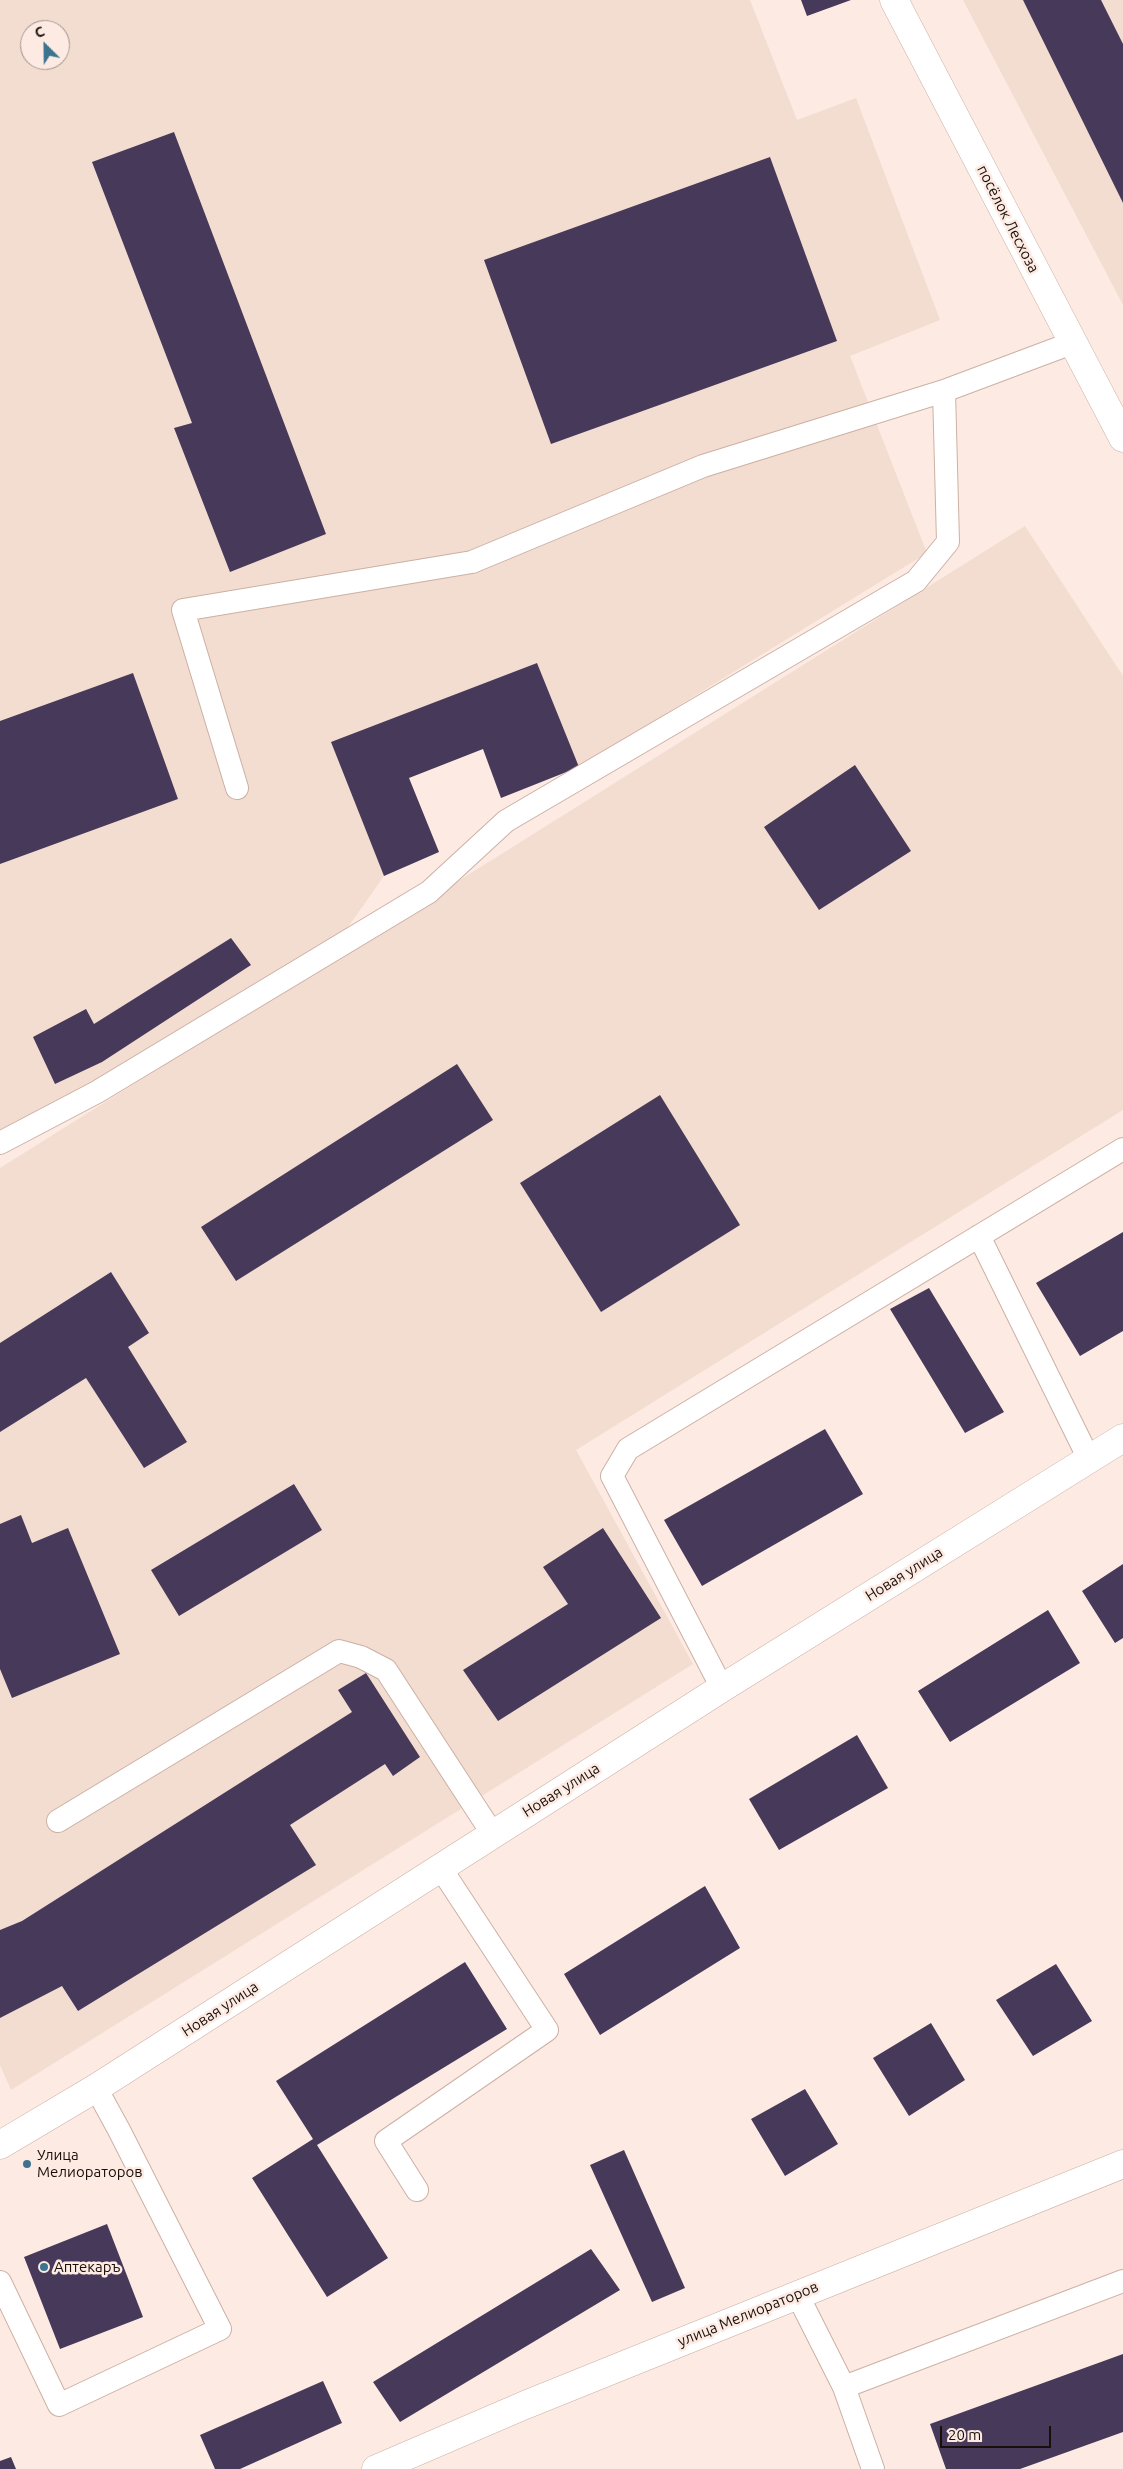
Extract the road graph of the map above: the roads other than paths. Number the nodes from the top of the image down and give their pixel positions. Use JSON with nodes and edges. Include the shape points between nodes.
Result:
{"nodes":[{"id":1,"x":894,"y":0,"type":"edge"},
{"id":2,"x":1072,"y":343,"type":"junction"},
{"id":3,"x":944,"y":390,"type":"junction"},
{"id":4,"x":1123,"y":438,"type":"edge"},
{"id":5,"x":237,"y":788,"type":"dead end"},
{"id":6,"x":0,"y":1143,"type":"edge"},
{"id":7,"x":1123,"y":1149,"type":"edge"},
{"id":8,"x":979,"y":1236,"type":"junction"},
{"id":9,"x":1123,"y":1438,"type":"edge"},
{"id":10,"x":1089,"y":1459,"type":"junction"},
{"id":11,"x":722,"y":1688,"type":"junction"},
{"id":12,"x":58,"y":1822,"type":"dead end"},
{"id":13,"x":492,"y":1833,"type":"junction"},
{"id":14,"x":440,"y":1867,"type":"junction"},
{"id":15,"x":96,"y":2088,"type":"junction"},
{"id":16,"x":0,"y":2145,"type":"edge"},
{"id":17,"x":1123,"y":2164,"type":"edge"},
{"id":18,"x":417,"y":2190,"type":"dead end"},
{"id":19,"x":1123,"y":2281,"type":"edge"},
{"id":20,"x":0,"y":2282,"type":"edge"},
{"id":21,"x":797,"y":2294,"type":"junction"},
{"id":22,"x":844,"y":2387,"type":"junction"},
{"id":23,"x":376,"y":2469,"type":"edge"},
{"id":24,"x":873,"y":2469,"type":"edge"}],
"edges":[{"from":1,"to":2,"type":"street","name":"посёлок Лесхоза"},
{"from":2,"to":3,"type":"lane"},
{"from":2,"to":4,"type":"street","name":"посёлок Лесхоза"},
{"from":3,"to":5,"type":"lane","via":[[704,466],[472,562],[183,610]]},
{"from":3,"to":6,"type":"lane","via":[[948,542],[916,581],[506,821],[429,892],[97,1092]]},
{"from":7,"to":8,"type":"lane"},
{"from":8,"to":10,"type":"lane"},
{"from":8,"to":11,"type":"lane","via":[[628,1449],[612,1476]]},
{"from":9,"to":10,"type":"street","name":"Новая улица"},
{"from":10,"to":11,"type":"street","name":"Новая улица"},
{"from":11,"to":13,"type":"street","name":"Новая улица"},
{"from":12,"to":13,"type":"lane","via":[[339,1651],[361,1656],[386,1670]]},
{"from":13,"to":14,"type":"street","name":"Новая улица"},
{"from":14,"to":15,"type":"street","name":"Новая улица"},
{"from":14,"to":18,"type":"lane","via":[[547,2030],[386,2142]]},
{"from":15,"to":16,"type":"street","name":"Новая улица"},
{"from":15,"to":20,"type":"lane","via":[[220,2329],[59,2406]]},
{"from":17,"to":21,"type":"street","name":"улица Мелиораторов"},
{"from":19,"to":22,"type":"lane"},
{"from":21,"to":22,"type":"lane"},
{"from":21,"to":23,"type":"street","name":"улица Мелиораторов"},
{"from":22,"to":24,"type":"lane"}]}
